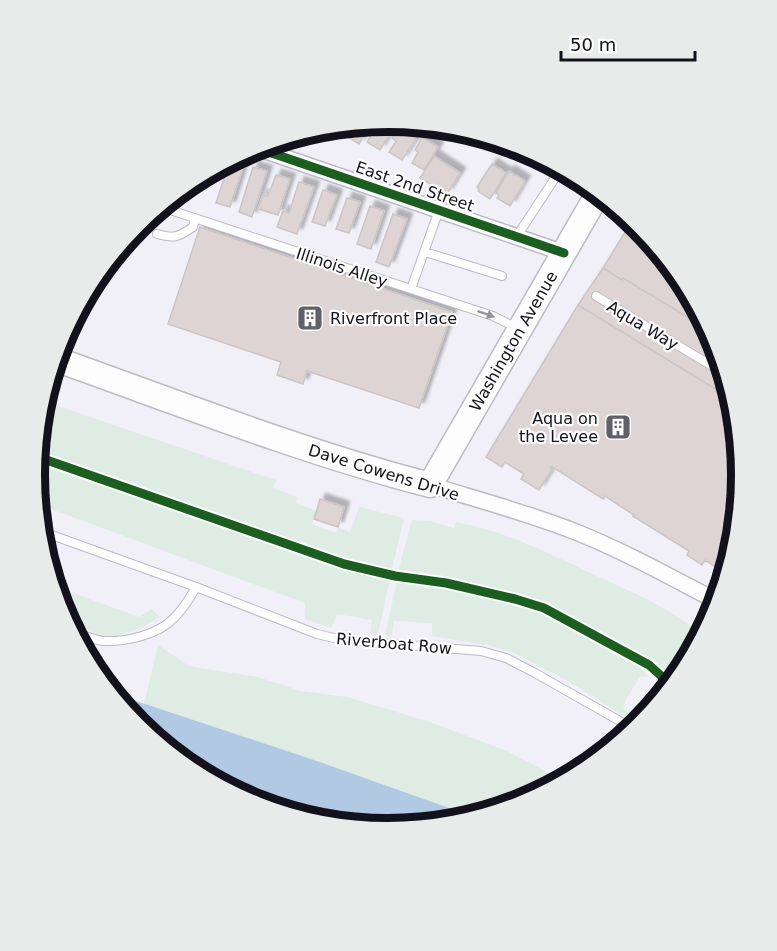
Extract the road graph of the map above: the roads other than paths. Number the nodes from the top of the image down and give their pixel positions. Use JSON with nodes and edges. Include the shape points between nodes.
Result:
{"nodes":[{"id":1,"x":271,"y":153,"type":"edge"},
{"id":2,"x":556,"y":176,"type":"edge"},
{"id":3,"x":594,"y":200,"type":"edge"},
{"id":4,"x":170,"y":210,"type":"edge"},
{"id":5,"x":440,"y":210,"type":"junction"},
{"id":6,"x":195,"y":219,"type":"junction"},
{"id":7,"x":157,"y":234,"type":"dead end"},
{"id":8,"x":517,"y":236,"type":"junction"},
{"id":9,"x":424,"y":252,"type":"junction"},
{"id":10,"x":564,"y":253,"type":"junction"},
{"id":11,"x":502,"y":276,"type":"dead end"},
{"id":12,"x":411,"y":289,"type":"junction"},
{"id":13,"x":596,"y":296,"type":"dead end"},
{"id":14,"x":520,"y":329,"type":"junction"},
{"id":15,"x":64,"y":362,"type":"edge"},
{"id":16,"x":715,"y":368,"type":"edge"},
{"id":17,"x":430,"y":485,"type":"junction"},
{"id":18,"x":51,"y":535,"type":"edge"},
{"id":19,"x":196,"y":587,"type":"junction"},
{"id":20,"x":710,"y":595,"type":"edge"},
{"id":21,"x":85,"y":636,"type":"edge"},
{"id":22,"x":625,"y":724,"type":"edge"}],
"edges":[{"from":1,"to":5,"type":"street","name":"East 2nd Street"},
{"from":2,"to":8,"type":"lane"},
{"from":3,"to":10,"type":"main road","name":"Washington Avenue"},
{"from":4,"to":6,"type":"lane","name":"Illinois Alley"},
{"from":5,"to":8,"type":"street","name":"East 2nd Street"},
{"from":5,"to":9,"type":"lane"},
{"from":6,"to":7,"type":"lane","via":[[194,227],[179,236]]},
{"from":6,"to":12,"type":"lane","name":"Illinois Alley"},
{"from":8,"to":10,"type":"street","name":"East 2nd Street"},
{"from":9,"to":11,"type":"lane"},
{"from":9,"to":12,"type":"lane"},
{"from":10,"to":14,"type":"main road","name":"Washington Avenue"},
{"from":12,"to":14,"type":"lane","name":"Illinois Alley","one_way":true},
{"from":13,"to":16,"type":"lane","name":"Aqua Way"},
{"from":14,"to":17,"type":"main road","name":"Washington Avenue"},
{"from":15,"to":17,"type":"main road","name":"Dave Cowens Drive","via":[[319,453]]},
{"from":17,"to":20,"type":"street","name":"Dave Cowens Drive","via":[[577,533]]},
{"from":18,"to":19,"type":"lane","name":"Riverboat Row"},
{"from":19,"to":21,"type":"lane","via":[[173,620],[146,635],[101,641]]},
{"from":19,"to":22,"type":"lane","name":"Riverboat Row","via":[[342,640],[481,651],[506,658]]}]}
